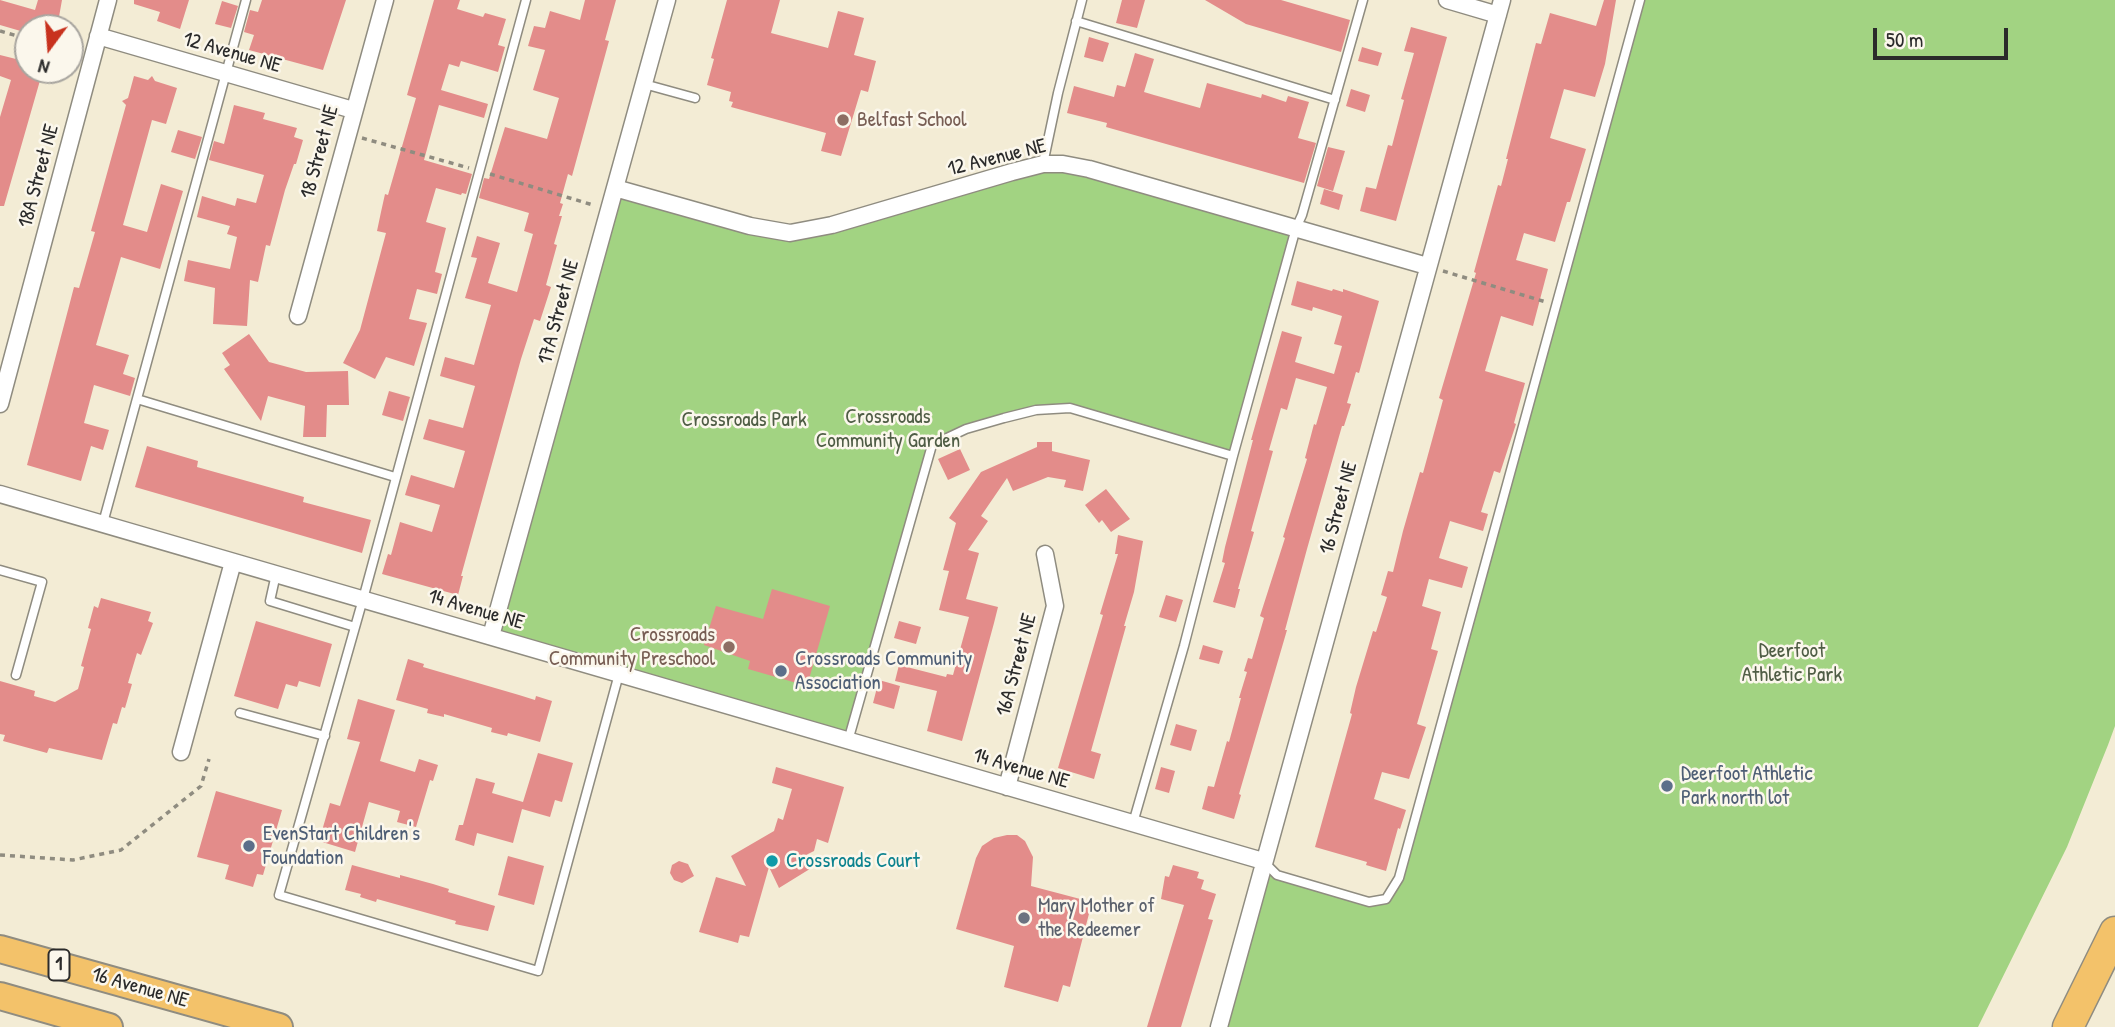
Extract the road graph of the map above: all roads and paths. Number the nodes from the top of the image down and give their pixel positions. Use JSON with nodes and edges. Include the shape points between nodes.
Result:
{"nodes":[{"id":1,"x":108,"y":0,"type":"edge"},
{"id":2,"x":246,"y":0,"type":"edge"},
{"id":3,"x":385,"y":0,"type":"edge"},
{"id":4,"x":526,"y":0,"type":"edge"},
{"id":5,"x":667,"y":0,"type":"edge"},
{"id":6,"x":1082,"y":0,"type":"edge"},
{"id":7,"x":1363,"y":0,"type":"edge"},
{"id":8,"x":1447,"y":0,"type":"edge"},
{"id":9,"x":1640,"y":0,"type":"edge"},
{"id":10,"x":1500,"y":7,"type":"edge"},
{"id":11,"x":1076,"y":21,"type":"junction"},
{"id":12,"x":98,"y":36,"type":"junction"},
{"id":13,"x":226,"y":73,"type":"junction"},
{"id":14,"x":644,"y":84,"type":"junction"},
{"id":15,"x":695,"y":98,"type":"dead end"},
{"id":16,"x":1335,"y":100,"type":"junction"},
{"id":17,"x":353,"y":110,"type":"junction"},
{"id":18,"x":1043,"y":164,"type":"junction"},
{"id":19,"x":615,"y":188,"type":"junction"},
{"id":20,"x":1296,"y":228,"type":"junction"},
{"id":21,"x":1427,"y":267,"type":"junction"},
{"id":22,"x":1556,"y":304,"type":"junction"},
{"id":23,"x":298,"y":316,"type":"dead end"},
{"id":24,"x":137,"y":399,"type":"junction"},
{"id":25,"x":0,"y":404,"type":"edge"},
{"id":26,"x":1233,"y":456,"type":"junction"},
{"id":27,"x":395,"y":477,"type":"junction"},
{"id":28,"x":0,"y":494,"type":"edge"},
{"id":29,"x":103,"y":523,"type":"junction"},
{"id":30,"x":1045,"y":554,"type":"dead end"},
{"id":31,"x":233,"y":562,"type":"junction"},
{"id":32,"x":0,"y":570,"type":"edge"},
{"id":33,"x":276,"y":574,"type":"junction"},
{"id":34,"x":363,"y":599,"type":"junction"},
{"id":35,"x":355,"y":627,"type":"junction"},
{"id":36,"x":491,"y":636,"type":"junction"},
{"id":37,"x":619,"y":674,"type":"junction"},
{"id":38,"x":16,"y":675,"type":"dead end"},
{"id":39,"x":240,"y":713,"type":"dead end"},
{"id":40,"x":325,"y":736,"type":"junction"},
{"id":41,"x":848,"y":741,"type":"junction"},
{"id":42,"x":181,"y":752,"type":"dead end"},
{"id":43,"x":208,"y":760,"type":"dead end"},
{"id":44,"x":1007,"y":787,"type":"junction"},
{"id":45,"x":1133,"y":823,"type":"junction"},
{"id":46,"x":0,"y":855,"type":"edge"},
{"id":47,"x":1263,"y":861,"type":"junction"},
{"id":48,"x":2115,"y":934,"type":"edge"},
{"id":49,"x":0,"y":949,"type":"edge"},
{"id":50,"x":0,"y":996,"type":"edge"},
{"id":51,"x":109,"y":1027,"type":"edge"},
{"id":52,"x":279,"y":1027,"type":"edge"},
{"id":53,"x":1219,"y":1027,"type":"edge"},
{"id":54,"x":2068,"y":1027,"type":"edge"},
{"id":55,"x":2082,"y":1027,"type":"edge"}],
"edges":[{"from":1,"to":12,"type":"street","name":"18A Street NE"},
{"from":2,"to":13,"type":"lane"},
{"from":3,"to":17,"type":"street","name":"18 Street NE"},
{"from":4,"to":27,"type":"lane"},
{"from":5,"to":14,"type":"street","name":"17A Street NE"},
{"from":6,"to":11,"type":"lane"},
{"from":7,"to":16,"type":"lane"},
{"from":8,"to":10,"type":"street"},
{"from":9,"to":22,"type":"lane"},
{"from":10,"to":21,"type":"street","name":"16 Street NE"},
{"from":11,"to":16,"type":"lane"},
{"from":11,"to":18,"type":"lane"},
{"from":12,"to":13,"type":"street","name":"12 Avenue NE"},
{"from":12,"to":25,"type":"street","name":"18A Street NE"},
{"from":13,"to":17,"type":"street","name":"12 Avenue NE"},
{"from":13,"to":24,"type":"lane"},
{"from":14,"to":15,"type":"lane"},
{"from":14,"to":19,"type":"street","name":"17A Street NE"},
{"from":16,"to":20,"type":"lane"},
{"from":17,"to":23,"type":"street","name":"18 Street NE"},
{"from":18,"to":19,"type":"street","name":"12 Avenue NE","via":[[790,233]]},
{"from":18,"to":20,"type":"street","name":"12 Avenue NE","via":[[1089,169]]},
{"from":19,"to":36,"type":"street","name":"17A Street NE"},
{"from":20,"to":21,"type":"street","name":"12 Avenue NE"},
{"from":20,"to":26,"type":"lane"},
{"from":21,"to":22,"type":"path"},
{"from":21,"to":47,"type":"street","name":"16 Street NE"},
{"from":22,"to":47,"type":"lane","via":[[1393,890],[1386,899],[1369,902],[1278,875]]},
{"from":24,"to":27,"type":"lane"},
{"from":24,"to":29,"type":"lane"},
{"from":26,"to":41,"type":"lane","via":[[1070,408],[1004,418],[932,445]]},
{"from":26,"to":45,"type":"lane"},
{"from":27,"to":34,"type":"lane"},
{"from":28,"to":29,"type":"street","name":"14 Avenue NE"},
{"from":29,"to":31,"type":"street","name":"14 Avenue NE"},
{"from":30,"to":44,"type":"street","name":"16A Street NE","via":[[1055,606]]},
{"from":31,"to":33,"type":"street","name":"14 Avenue NE"},
{"from":31,"to":42,"type":"street"},
{"from":32,"to":38,"type":"lane","via":[[42,582]]},
{"from":33,"to":34,"type":"street","name":"14 Avenue NE"},
{"from":33,"to":35,"type":"lane","via":[[270,601]]},
{"from":34,"to":35,"type":"lane"},
{"from":34,"to":36,"type":"street","name":"14 Avenue NE"},
{"from":35,"to":40,"type":"lane"},
{"from":36,"to":37,"type":"street","name":"14 Avenue NE"},
{"from":37,"to":40,"type":"lane","via":[[538,971],[279,895]]},
{"from":37,"to":41,"type":"street","name":"14 Avenue NE"},
{"from":39,"to":40,"type":"lane"},
{"from":41,"to":44,"type":"street","name":"14 Avenue NE"},
{"from":43,"to":46,"type":"path","via":[[201,786],[121,850],[73,860]]},
{"from":44,"to":45,"type":"street","name":"14 Avenue NE"},
{"from":45,"to":47,"type":"street","name":"14 Avenue NE"},
{"from":47,"to":53,"type":"street","name":"16 Street NE"},
{"from":48,"to":54,"type":"highway"},
{"from":48,"to":55,"type":"highway"},
{"from":49,"to":52,"type":"highway","name":"16 Avenue NE","number":"1"},
{"from":50,"to":51,"type":"highway","number":"1"}]}
